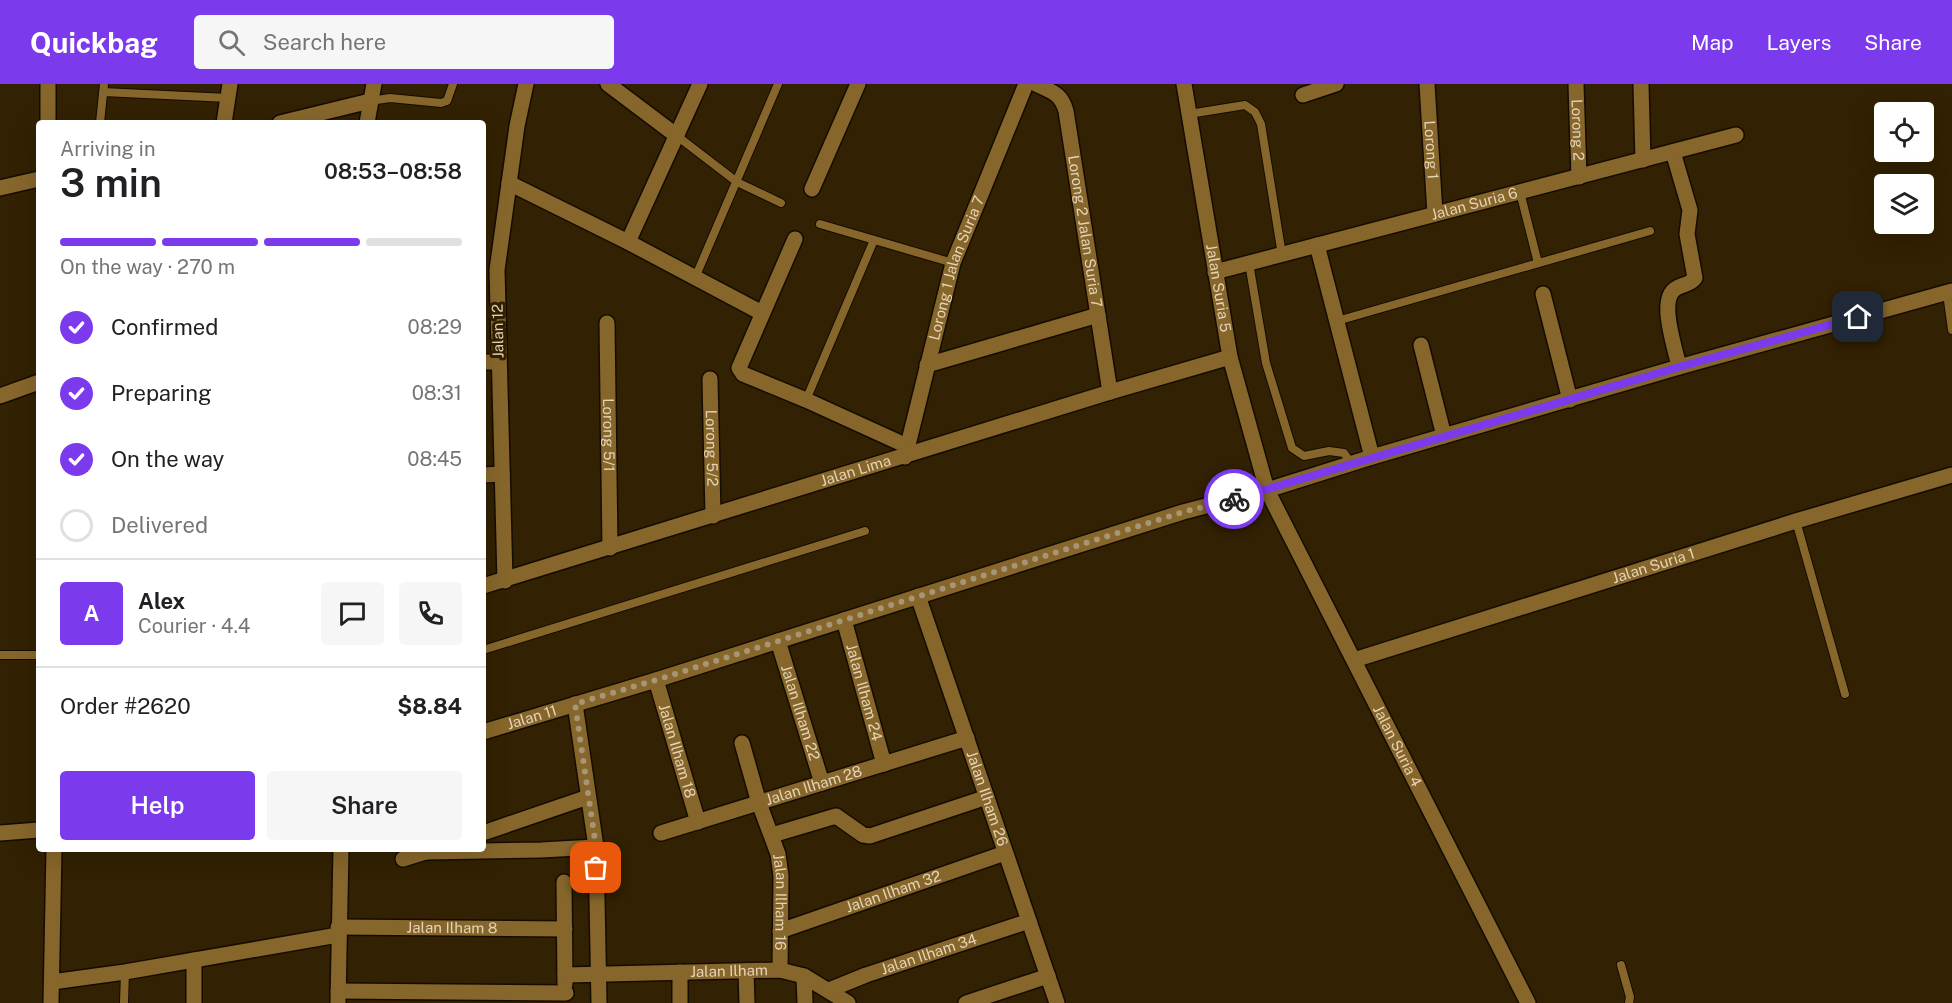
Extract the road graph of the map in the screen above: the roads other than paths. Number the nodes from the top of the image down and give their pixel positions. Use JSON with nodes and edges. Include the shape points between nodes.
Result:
{"nodes":[{"id":1,"x":48,"y":84,"type":"edge"},
{"id":2,"x":374,"y":84,"type":"edge"},
{"id":3,"x":453,"y":84,"type":"edge"},
{"id":4,"x":526,"y":84,"type":"edge"},
{"id":5,"x":608,"y":84,"type":"edge"},
{"id":6,"x":700,"y":84,"type":"edge"},
{"id":7,"x":778,"y":84,"type":"edge"},
{"id":8,"x":858,"y":84,"type":"edge"},
{"id":9,"x":1026,"y":84,"type":"edge"},
{"id":10,"x":1036,"y":84,"type":"edge"},
{"id":11,"x":1184,"y":84,"type":"edge"},
{"id":12,"x":1336,"y":84,"type":"edge"},
{"id":13,"x":1427,"y":84,"type":"edge"},
{"id":14,"x":1576,"y":84,"type":"edge"},
{"id":15,"x":1641,"y":84,"type":"edge"},
{"id":16,"x":103,"y":88,"type":"edge"},
{"id":17,"x":229,"y":91,"type":"edge"},
{"id":18,"x":1303,"y":94,"type":"dead end"},
{"id":19,"x":370,"y":101,"type":"junction"},
{"id":20,"x":1189,"y":114,"type":"junction"},
{"id":21,"x":48,"y":120,"type":"edge"},
{"id":22,"x":100,"y":120,"type":"edge"},
{"id":23,"x":224,"y":120,"type":"edge"},
{"id":24,"x":292,"y":120,"type":"edge"},
{"id":25,"x":367,"y":120,"type":"edge"},
{"id":26,"x":1736,"y":135,"type":"dead end"},
{"id":27,"x":677,"y":136,"type":"junction"},
{"id":28,"x":1673,"y":152,"type":"junction"},
{"id":29,"x":1643,"y":160,"type":"junction"},
{"id":30,"x":1579,"y":177,"type":"junction"},
{"id":31,"x":36,"y":180,"type":"edge"},
{"id":32,"x":737,"y":182,"type":"junction"},
{"id":33,"x":509,"y":183,"type":"junction"},
{"id":34,"x":0,"y":188,"type":"edge"},
{"id":35,"x":812,"y":189,"type":"dead end"},
{"id":36,"x":1520,"y":192,"type":"junction"},
{"id":37,"x":781,"y":203,"type":"dead end"},
{"id":38,"x":1435,"y":214,"type":"junction"},
{"id":39,"x":820,"y":224,"type":"dead end"},
{"id":40,"x":1650,"y":231,"type":"dead end"},
{"id":41,"x":795,"y":239,"type":"dead end"},
{"id":42,"x":874,"y":240,"type":"junction"},
{"id":43,"x":628,"y":242,"type":"junction"},
{"id":44,"x":1317,"y":245,"type":"junction"},
{"id":45,"x":1282,"y":255,"type":"junction"},
{"id":46,"x":490,"y":257,"type":"edge"},
{"id":47,"x":953,"y":263,"type":"junction"},
{"id":48,"x":1249,"y":263,"type":"junction"},
{"id":49,"x":1538,"y":263,"type":"junction"},
{"id":50,"x":1215,"y":272,"type":"junction"},
{"id":51,"x":695,"y":278,"type":"junction"},
{"id":52,"x":1950,"y":292,"type":"edge"},
{"id":53,"x":1543,"y":294,"type":"dead end"},
{"id":54,"x":762,"y":313,"type":"junction"},
{"id":55,"x":1098,"y":315,"type":"junction"},
{"id":56,"x":1337,"y":321,"type":"junction"},
{"id":57,"x":607,"y":323,"type":"dead end"},
{"id":58,"x":1952,"y":330,"type":"edge"},
{"id":59,"x":1421,"y":345,"type":"dead end"},
{"id":60,"x":1230,"y":357,"type":"junction"},
{"id":61,"x":491,"y":362,"type":"edge"},
{"id":62,"x":927,"y":365,"type":"junction"},
{"id":63,"x":1679,"y":367,"type":"junction"},
{"id":64,"x":710,"y":379,"type":"dead end"},
{"id":65,"x":36,"y":382,"type":"edge"},
{"id":66,"x":1110,"y":392,"type":"junction"},
{"id":67,"x":0,"y":396,"type":"edge"},
{"id":68,"x":806,"y":400,"type":"junction"},
{"id":69,"x":1570,"y":400,"type":"junction"},
{"id":70,"x":1444,"y":436,"type":"junction"},
{"id":71,"x":906,"y":452,"type":"junction"},
{"id":72,"x":1372,"y":457,"type":"junction"},
{"id":73,"x":1351,"y":463,"type":"junction"},
{"id":74,"x":502,"y":474,"type":"junction"},
{"id":75,"x":486,"y":475,"type":"edge"},
{"id":76,"x":1952,"y":475,"type":"edge"},
{"id":77,"x":1267,"y":490,"type":"junction"},
{"id":78,"x":713,"y":516,"type":"junction"},
{"id":79,"x":1796,"y":521,"type":"junction"},
{"id":80,"x":865,"y":531,"type":"dead end"},
{"id":81,"x":610,"y":548,"type":"junction"},
{"id":82,"x":504,"y":581,"type":"junction"},
{"id":83,"x":486,"y":585,"type":"edge"},
{"id":84,"x":918,"y":596,"type":"junction"},
{"id":85,"x":844,"y":620,"type":"junction"},
{"id":86,"x":778,"y":641,"type":"junction"},
{"id":87,"x":486,"y":649,"type":"edge"},
{"id":88,"x":0,"y":655,"type":"edge"},
{"id":89,"x":36,"y":655,"type":"edge"},
{"id":90,"x":1354,"y":660,"type":"junction"},
{"id":91,"x":656,"y":680,"type":"junction"},
{"id":92,"x":1845,"y":694,"type":"dead end"},
{"id":93,"x":575,"y":704,"type":"junction"},
{"id":94,"x":486,"y":731,"type":"edge"},
{"id":95,"x":967,"y":738,"type":"junction"},
{"id":96,"x":742,"y":743,"type":"dead end"},
{"id":97,"x":884,"y":764,"type":"junction"},
{"id":98,"x":822,"y":783,"type":"junction"},
{"id":99,"x":588,"y":797,"type":"junction"},
{"id":100,"x":987,"y":798,"type":"junction"},
{"id":101,"x":759,"y":803,"type":"junction"},
{"id":102,"x":698,"y":822,"type":"junction"},
{"id":103,"x":36,"y":830,"type":"edge"},
{"id":104,"x":486,"y":832,"type":"edge"},
{"id":105,"x":0,"y":833,"type":"edge"},
{"id":106,"x":661,"y":833,"type":"dead end"},
{"id":107,"x":772,"y":835,"type":"junction"},
{"id":108,"x":596,"y":847,"type":"junction"},
{"id":109,"x":486,"y":850,"type":"edge"},
{"id":110,"x":54,"y":852,"type":"edge"},
{"id":111,"x":341,"y":852,"type":"edge"},
{"id":112,"x":428,"y":852,"type":"edge"},
{"id":113,"x":1005,"y":853,"type":"junction"},
{"id":114,"x":403,"y":859,"type":"dead end"},
{"id":115,"x":564,"y":882,"type":"dead end"},
{"id":116,"x":1029,"y":921,"type":"junction"},
{"id":117,"x":565,"y":929,"type":"junction"},
{"id":118,"x":338,"y":931,"type":"junction"},
{"id":119,"x":780,"y":931,"type":"junction"},
{"id":120,"x":194,"y":960,"type":"junction"},
{"id":121,"x":1621,"y":965,"type":"dead end"},
{"id":122,"x":780,"y":970,"type":"junction"},
{"id":123,"x":746,"y":971,"type":"junction"},
{"id":124,"x":125,"y":972,"type":"junction"},
{"id":125,"x":680,"y":972,"type":"junction"},
{"id":126,"x":599,"y":973,"type":"junction"},
{"id":127,"x":565,"y":975,"type":"junction"},
{"id":128,"x":804,"y":976,"type":"junction"},
{"id":129,"x":1048,"y":976,"type":"junction"},
{"id":130,"x":52,"y":982,"type":"junction"},
{"id":131,"x":829,"y":990,"type":"junction"},
{"id":132,"x":338,"y":997,"type":"edge"},
{"id":133,"x":566,"y":998,"type":"edge"},
{"id":134,"x":51,"y":1003,"type":"edge"},
{"id":135,"x":124,"y":1003,"type":"edge"},
{"id":136,"x":194,"y":1003,"type":"edge"},
{"id":137,"x":599,"y":1003,"type":"edge"},
{"id":138,"x":680,"y":1003,"type":"edge"},
{"id":139,"x":747,"y":1003,"type":"edge"},
{"id":140,"x":804,"y":1003,"type":"edge"},
{"id":141,"x":848,"y":1003,"type":"edge"},
{"id":142,"x":966,"y":1003,"type":"edge"},
{"id":143,"x":1057,"y":1003,"type":"edge"},
{"id":144,"x":1528,"y":1003,"type":"edge"},
{"id":145,"x":1629,"y":1003,"type":"edge"}],
"edges":[{"from":1,"to":21,"type":"street"},
{"from":2,"to":19,"type":"street"},
{"from":3,"to":19,"type":"lane","via":[[447,101],[441,103],[390,98]]},
{"from":4,"to":33,"type":"street","name":"Jalan 12"},
{"from":5,"to":27,"type":"street"},
{"from":6,"to":27,"type":"street"},
{"from":7,"to":32,"type":"lane"},
{"from":8,"to":35,"type":"street"},
{"from":9,"to":47,"type":"street","name":"Lorong 1 Jalan Suria 7"},
{"from":10,"to":55,"type":"street","name":"Lorong 2 Jalan Suria 7","via":[[1058,95],[1066,111]]},
{"from":11,"to":20,"type":"street","name":"Jalan Suria 5"},
{"from":12,"to":18,"type":"street"},
{"from":13,"to":38,"type":"street","name":"Lorong 1"},
{"from":14,"to":30,"type":"street","name":"Lorong 2"},
{"from":15,"to":29,"type":"street"},
{"from":16,"to":17,"type":"lane"},
{"from":16,"to":22,"type":"lane"},
{"from":17,"to":23,"type":"street"},
{"from":19,"to":24,"type":"street"},
{"from":19,"to":25,"type":"street"},
{"from":20,"to":45,"type":"lane","via":[[1245,105],[1255,112],[1261,124]]},
{"from":20,"to":50,"type":"street","name":"Jalan Suria 5"},
{"from":26,"to":28,"type":"street","name":"Jalan Suria 6"},
{"from":27,"to":32,"type":"lane"},
{"from":27,"to":43,"type":"street"},
{"from":28,"to":29,"type":"street","name":"Jalan Suria 6"},
{"from":28,"to":63,"type":"street","via":[[1690,210],[1687,234],[1695,269],[1692,282],[1674,290],[1668,299]]},
{"from":29,"to":30,"type":"street","name":"Jalan Suria 6"},
{"from":30,"to":36,"type":"street","name":"Jalan Suria 6"},
{"from":31,"to":34,"type":"street"},
{"from":32,"to":37,"type":"lane"},
{"from":32,"to":51,"type":"lane"},
{"from":33,"to":43,"type":"street"},
{"from":33,"to":46,"type":"street","name":"Jalan 12"},
{"from":36,"to":38,"type":"street","name":"Jalan Suria 6"},
{"from":36,"to":49,"type":"lane"},
{"from":38,"to":44,"type":"street","name":"Jalan Suria 6"},
{"from":39,"to":42,"type":"lane"},
{"from":40,"to":49,"type":"lane"},
{"from":41,"to":54,"type":"street"},
{"from":42,"to":47,"type":"lane"},
{"from":42,"to":68,"type":"lane"},
{"from":43,"to":51,"type":"street"},
{"from":44,"to":45,"type":"street","name":"Jalan Suria 6"},
{"from":44,"to":56,"type":"street"},
{"from":45,"to":48,"type":"street","name":"Jalan Suria 6"},
{"from":46,"to":61,"type":"street","name":"Jalan 12"},
{"from":47,"to":62,"type":"street","name":"Lorong 1 Jalan Suria 7"},
{"from":48,"to":50,"type":"street","name":"Jalan Suria 6"},
{"from":48,"to":73,"type":"lane","via":[[1266,363],[1292,448],[1304,456],[1329,451],[1344,453]]},
{"from":49,"to":56,"type":"lane"},
{"from":50,"to":60,"type":"street","name":"Jalan Suria 5"},
{"from":51,"to":54,"type":"street"},
{"from":52,"to":58,"type":"lane"},
{"from":52,"to":63,"type":"street","name":"Jalan 11"},
{"from":53,"to":69,"type":"street"},
{"from":54,"to":68,"type":"street","via":[[739,368],[743,374]]},
{"from":55,"to":62,"type":"street"},
{"from":55,"to":66,"type":"street","name":"Lorong 2 Jalan Suria 7"},
{"from":56,"to":72,"type":"street"},
{"from":57,"to":81,"type":"street","name":"Lorong 5/1"},
{"from":59,"to":70,"type":"street"},
{"from":60,"to":66,"type":"street","name":"Jalan Lima"},
{"from":60,"to":77,"type":"street","name":"Jalan Suria 5"},
{"from":61,"to":74,"type":"street","name":"Jalan 12"},
{"from":62,"to":71,"type":"street","name":"Lorong 1 Jalan Suria 7"},
{"from":63,"to":69,"type":"street","name":"Jalan 11"},
{"from":64,"to":78,"type":"street","name":"Lorong 5/2"},
{"from":65,"to":67,"type":"street"},
{"from":66,"to":71,"type":"street","name":"Jalan Lima"},
{"from":68,"to":71,"type":"street"},
{"from":69,"to":70,"type":"street","name":"Jalan 11"},
{"from":70,"to":72,"type":"street","name":"Jalan 11"},
{"from":71,"to":78,"type":"street","name":"Jalan Lima"},
{"from":72,"to":73,"type":"street","name":"Jalan 11"},
{"from":73,"to":77,"type":"street","name":"Jalan 11"},
{"from":74,"to":75,"type":"street"},
{"from":74,"to":82,"type":"street","name":"Jalan 12"},
{"from":76,"to":79,"type":"street","name":"Jalan Suria 1"},
{"from":77,"to":84,"type":"street","name":"Jalan 11","via":[[1183,512]]},
{"from":77,"to":90,"type":"street","name":"Jalan Suria 4"},
{"from":78,"to":81,"type":"street","name":"Jalan Lima"},
{"from":79,"to":90,"type":"street","name":"Jalan Suria 1"},
{"from":79,"to":92,"type":"lane"},
{"from":80,"to":87,"type":"lane"},
{"from":81,"to":82,"type":"street","name":"Jalan Lima"},
{"from":82,"to":83,"type":"street","name":"Jalan Lima"},
{"from":84,"to":85,"type":"street","name":"Jalan 11"},
{"from":84,"to":95,"type":"street","name":"Jalan Ilham 26"},
{"from":85,"to":86,"type":"street","name":"Jalan 11"},
{"from":85,"to":97,"type":"street","name":"Jalan Ilham 24"},
{"from":86,"to":91,"type":"street","name":"Jalan 11"},
{"from":86,"to":98,"type":"street","name":"Jalan Ilham 22"},
{"from":88,"to":89,"type":"lane"},
{"from":90,"to":144,"type":"street","name":"Jalan Suria 4"},
{"from":91,"to":93,"type":"street","name":"Jalan 11"},
{"from":91,"to":102,"type":"street","name":"Jalan Ilham 18"},
{"from":93,"to":94,"type":"street","name":"Jalan 11"},
{"from":93,"to":99,"type":"street"},
{"from":95,"to":97,"type":"street","name":"Jalan Ilham 28"},
{"from":95,"to":100,"type":"street","name":"Jalan Ilham 26"},
{"from":96,"to":101,"type":"street","name":"Jalan Ilham 16"},
{"from":97,"to":98,"type":"street","name":"Jalan Ilham 28"},
{"from":98,"to":101,"type":"street","name":"Jalan Ilham 28"},
{"from":99,"to":104,"type":"street"},
{"from":99,"to":108,"type":"street"},
{"from":100,"to":107,"type":"street","via":[[870,836],[836,816]]},
{"from":100,"to":113,"type":"street","name":"Jalan Ilham 26"},
{"from":101,"to":102,"type":"street","name":"Jalan Ilham 28"},
{"from":101,"to":107,"type":"street","name":"Jalan Ilham 16"},
{"from":102,"to":106,"type":"street","name":"Jalan Ilham 28"},
{"from":103,"to":105,"type":"street"},
{"from":107,"to":119,"type":"street","name":"Jalan Ilham 16","via":[[780,876]]},
{"from":108,"to":109,"type":"street"},
{"from":108,"to":126,"type":"street"},
{"from":110,"to":130,"type":"street"},
{"from":111,"to":118,"type":"street"},
{"from":112,"to":114,"type":"street"},
{"from":113,"to":116,"type":"street","name":"Jalan Ilham 26"},
{"from":113,"to":119,"type":"street","name":"Jalan Ilham 32"},
{"from":115,"to":117,"type":"street"},
{"from":116,"to":129,"type":"street","name":"Jalan Ilham 26"},
{"from":116,"to":131,"type":"street","name":"Jalan Ilham 34"},
{"from":117,"to":118,"type":"street","name":"Jalan Ilham 8"},
{"from":117,"to":127,"type":"street"},
{"from":118,"to":120,"type":"street","name":"Jalan Ilham 8"},
{"from":118,"to":132,"type":"street"},
{"from":119,"to":122,"type":"street","name":"Jalan Ilham 16"},
{"from":120,"to":124,"type":"street","name":"Jalan Ilham 8"},
{"from":120,"to":136,"type":"street"},
{"from":121,"to":145,"type":"lane"},
{"from":122,"to":123,"type":"street","name":"Jalan Ilham"},
{"from":122,"to":128,"type":"street","name":"Jalan Ilham"},
{"from":123,"to":125,"type":"street","name":"Jalan Ilham"},
{"from":123,"to":139,"type":"street"},
{"from":124,"to":130,"type":"street","name":"Jalan Ilham 8"},
{"from":124,"to":135,"type":"lane"},
{"from":125,"to":126,"type":"street","name":"Jalan Ilham"},
{"from":125,"to":138,"type":"street"},
{"from":126,"to":127,"type":"street","name":"Jalan Ilham"},
{"from":126,"to":137,"type":"street"},
{"from":127,"to":133,"type":"street"},
{"from":128,"to":131,"type":"street","name":"Jalan Ilham"},
{"from":128,"to":140,"type":"street"},
{"from":129,"to":142,"type":"street"},
{"from":129,"to":143,"type":"street","name":"Jalan Ilham 26"},
{"from":130,"to":134,"type":"street"},
{"from":131,"to":141,"type":"street","name":"Jalan Ilham"},
{"from":132,"to":133,"type":"street"}]}
